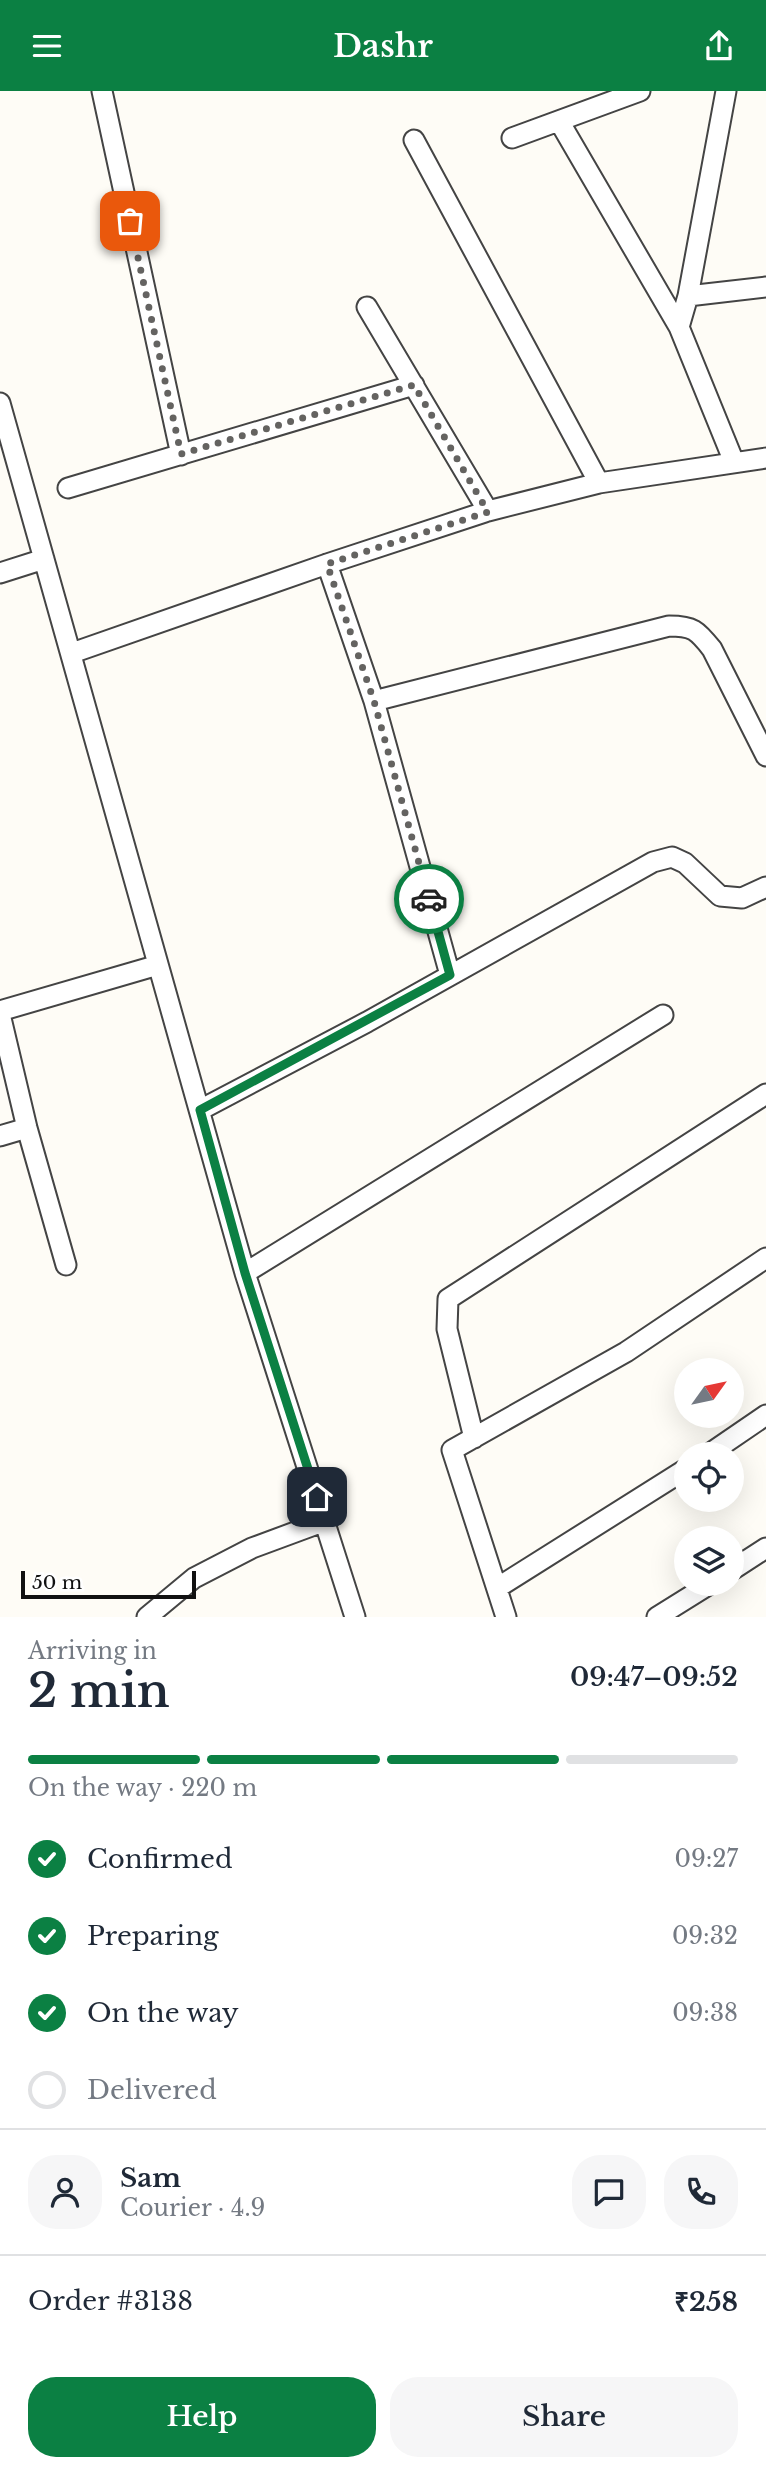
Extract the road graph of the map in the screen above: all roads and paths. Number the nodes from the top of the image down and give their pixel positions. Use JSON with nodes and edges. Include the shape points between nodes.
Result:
{"nodes":[{"id":1,"x":102,"y":91,"type":"edge"},
{"id":2,"x":640,"y":91,"type":"edge"},
{"id":3,"x":726,"y":91,"type":"edge"},
{"id":4,"x":559,"y":121,"type":"junction"},
{"id":5,"x":512,"y":138,"type":"dead end"},
{"id":6,"x":414,"y":141,"type":"dead end"},
{"id":7,"x":766,"y":287,"type":"edge"},
{"id":8,"x":688,"y":296,"type":"junction"},
{"id":9,"x":367,"y":307,"type":"dead end"},
{"id":10,"x":679,"y":327,"type":"junction"},
{"id":11,"x":414,"y":385,"type":"junction"},
{"id":12,"x":0,"y":403,"type":"edge"},
{"id":13,"x":181,"y":454,"type":"junction"},
{"id":14,"x":766,"y":458,"type":"edge"},
{"id":15,"x":734,"y":462,"type":"junction"},
{"id":16,"x":599,"y":482,"type":"junction"},
{"id":17,"x":68,"y":488,"type":"dead end"},
{"id":18,"x":488,"y":512,"type":"junction"},
{"id":19,"x":44,"y":559,"type":"junction"},
{"id":20,"x":327,"y":564,"type":"junction"},
{"id":21,"x":0,"y":573,"type":"edge"},
{"id":22,"x":72,"y":653,"type":"junction"},
{"id":23,"x":374,"y":701,"type":"junction"},
{"id":24,"x":766,"y":756,"type":"edge"},
{"id":25,"x":766,"y":887,"type":"edge"},
{"id":26,"x":158,"y":965,"type":"junction"},
{"id":27,"x":450,"y":975,"type":"junction"},
{"id":28,"x":0,"y":1013,"type":"edge"},
{"id":29,"x":663,"y":1015,"type":"dead end"},
{"id":30,"x":766,"y":1094,"type":"edge"},
{"id":31,"x":200,"y":1110,"type":"junction"},
{"id":32,"x":27,"y":1128,"type":"junction"},
{"id":33,"x":0,"y":1136,"type":"edge"},
{"id":34,"x":766,"y":1258,"type":"edge"},
{"id":35,"x":66,"y":1265,"type":"dead end"},
{"id":36,"x":245,"y":1273,"type":"junction"},
{"id":37,"x":766,"y":1415,"type":"edge"},
{"id":38,"x":474,"y":1437,"type":"junction"},
{"id":39,"x":727,"y":1442,"type":"edge"},
{"id":40,"x":674,"y":1477,"type":"edge"},
{"id":41,"x":324,"y":1521,"type":"junction"},
{"id":42,"x":766,"y":1548,"type":"edge"},
{"id":43,"x":744,"y":1562,"type":"edge"},
{"id":44,"x":497,"y":1588,"type":"junction"},
{"id":45,"x":691,"y":1596,"type":"edge"},
{"id":46,"x":147,"y":1617,"type":"edge"},
{"id":47,"x":355,"y":1617,"type":"edge"},
{"id":48,"x":506,"y":1617,"type":"edge"},
{"id":49,"x":657,"y":1617,"type":"edge"}],
"edges":[{"from":1,"to":13,"type":"street"},
{"from":2,"to":4,"type":"street"},
{"from":3,"to":8,"type":"street"},
{"from":4,"to":5,"type":"street"},
{"from":4,"to":10,"type":"street"},
{"from":6,"to":16,"type":"street"},
{"from":7,"to":8,"type":"street"},
{"from":8,"to":10,"type":"street"},
{"from":9,"to":11,"type":"street"},
{"from":10,"to":15,"type":"street"},
{"from":11,"to":13,"type":"street"},
{"from":11,"to":18,"type":"street"},
{"from":12,"to":19,"type":"street"},
{"from":13,"to":17,"type":"street"},
{"from":14,"to":15,"type":"street"},
{"from":15,"to":16,"type":"street"},
{"from":16,"to":18,"type":"street"},
{"from":18,"to":20,"type":"street"},
{"from":19,"to":21,"type":"street"},
{"from":19,"to":22,"type":"street"},
{"from":20,"to":22,"type":"street"},
{"from":20,"to":23,"type":"street"},
{"from":22,"to":26,"type":"street"},
{"from":23,"to":24,"type":"street","via":[[669,626],[688,626],[712,649]]},
{"from":23,"to":27,"type":"street"},
{"from":25,"to":27,"type":"street","via":[[742,898],[720,896],[685,863],[672,857],[653,862]]},
{"from":26,"to":28,"type":"street"},
{"from":26,"to":31,"type":"street"},
{"from":27,"to":31,"type":"street"},
{"from":28,"to":32,"type":"street"},
{"from":29,"to":36,"type":"street"},
{"from":30,"to":38,"type":"street","via":[[449,1299],[447,1329]]},
{"from":31,"to":36,"type":"street"},
{"from":32,"to":33,"type":"street"},
{"from":32,"to":35,"type":"street"},
{"from":34,"to":38,"type":"street","via":[[626,1352]]},
{"from":36,"to":41,"type":"street"},
{"from":37,"to":39,"type":"street"},
{"from":38,"to":44,"type":"street","via":[[452,1450]]},
{"from":40,"to":44,"type":"street"},
{"from":41,"to":46,"type":"street","via":[[253,1548],[194,1578]]},
{"from":41,"to":47,"type":"street"},
{"from":42,"to":43,"type":"street"},
{"from":44,"to":48,"type":"street"},
{"from":45,"to":49,"type":"street"}]}
